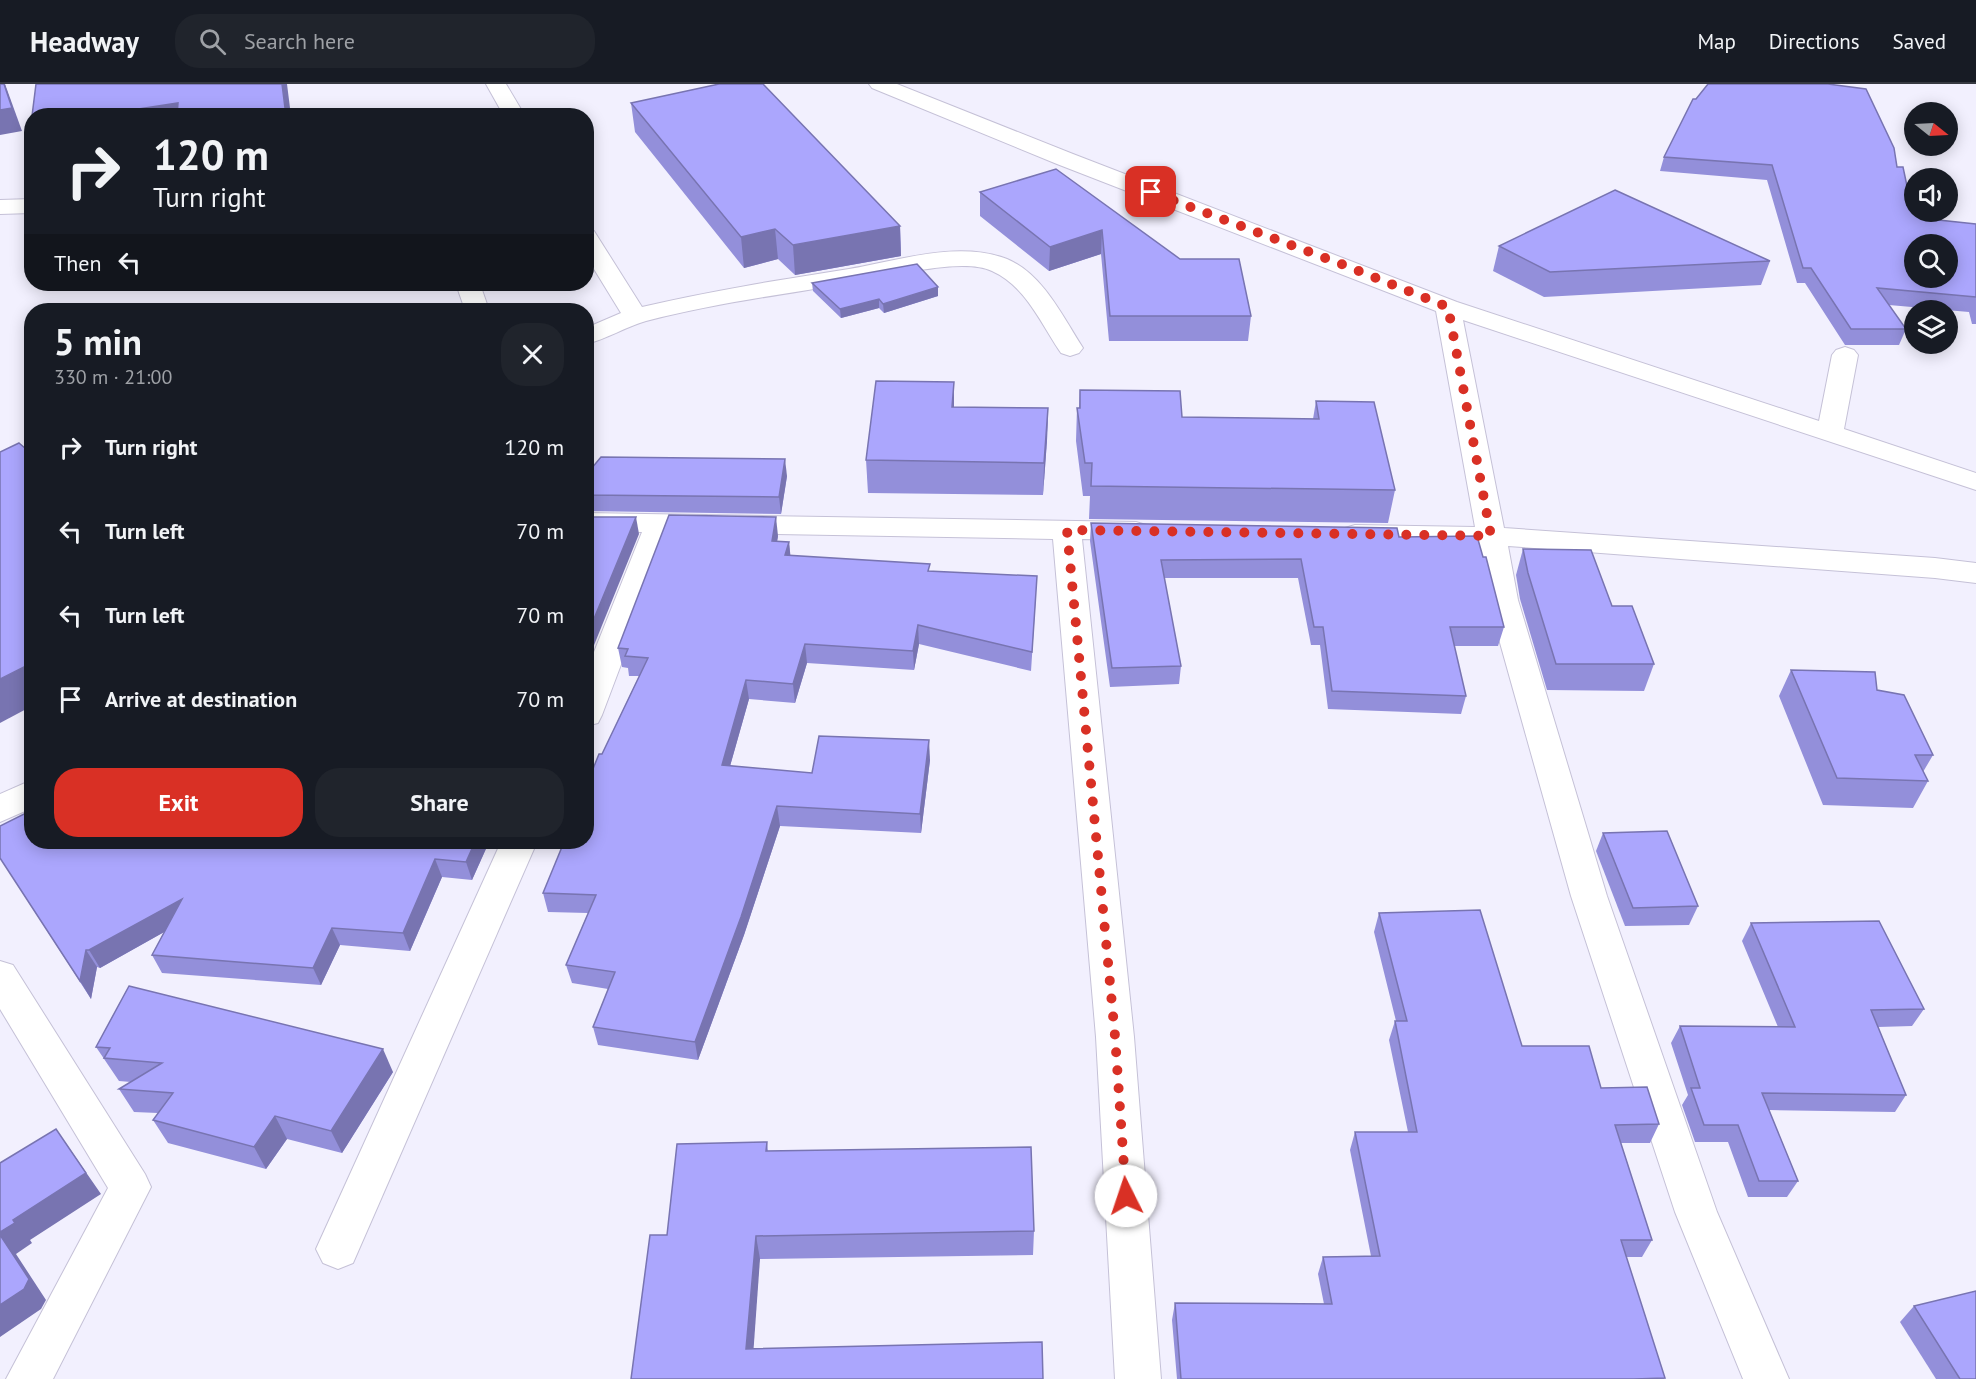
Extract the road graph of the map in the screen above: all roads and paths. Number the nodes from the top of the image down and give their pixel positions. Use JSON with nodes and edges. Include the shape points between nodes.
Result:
{"nodes":[{"id":1,"x":496,"y":84,"type":"edge"},
{"id":2,"x":879,"y":84,"type":"edge"},
{"id":3,"x":510,"y":108,"type":"edge"},
{"id":4,"x":24,"y":206,"type":"edge"},
{"id":5,"x":0,"y":207,"type":"edge"},
{"id":6,"x":594,"y":249,"type":"edge"},
{"id":7,"x":1448,"y":307,"type":"junction"},
{"id":8,"x":635,"y":316,"type":"junction"},
{"id":9,"x":594,"y":334,"type":"edge"},
{"id":10,"x":1070,"y":348,"type":"dead end"},
{"id":11,"x":1845,"y":355,"type":"dead end"},
{"id":12,"x":1830,"y":434,"type":"junction"},
{"id":13,"x":1976,"y":482,"type":"edge"},
{"id":14,"x":594,"y":522,"type":"edge"},
{"id":15,"x":660,"y":523,"type":"junction"},
{"id":16,"x":1067,"y":530,"type":"junction"},
{"id":17,"x":1161,"y":531,"type":"edge"},
{"id":18,"x":1326,"y":534,"type":"edge"},
{"id":19,"x":1491,"y":536,"type":"junction"},
{"id":20,"x":1976,"y":573,"type":"edge"},
{"id":21,"x":594,"y":694,"type":"edge"},
{"id":22,"x":24,"y":796,"type":"edge"},
{"id":23,"x":0,"y":809,"type":"edge"},
{"id":24,"x":516,"y":849,"type":"edge"},
{"id":25,"x":0,"y":976,"type":"edge"},
{"id":26,"x":338,"y":1249,"type":"dead end"},
{"id":27,"x":29,"y":1379,"type":"edge"},
{"id":28,"x":1138,"y":1379,"type":"edge"},
{"id":29,"x":1766,"y":1379,"type":"edge"}],
"edges":[{"from":1,"to":3,"type":"street"},
{"from":2,"to":7,"type":"street"},
{"from":4,"to":5,"type":"street"},
{"from":6,"to":8,"type":"street"},
{"from":7,"to":12,"type":"street"},
{"from":7,"to":19,"type":"street"},
{"from":8,"to":9,"type":"street"},
{"from":8,"to":10,"type":"street","via":[[774,288],[978,260],[1014,272],[1027,284]]},
{"from":11,"to":12,"type":"street"},
{"from":12,"to":13,"type":"street"},
{"from":14,"to":15,"type":"street"},
{"from":15,"to":16,"type":"street"},
{"from":15,"to":21,"type":"street"},
{"from":16,"to":17,"type":"street"},
{"from":16,"to":28,"type":"street","via":[[1115,1036]]},
{"from":18,"to":19,"type":"street"},
{"from":19,"to":20,"type":"street"},
{"from":19,"to":29,"type":"street","via":[[1503,600],[1589,896],[1696,1212]]},
{"from":22,"to":23,"type":"street"},
{"from":24,"to":26,"type":"street"},
{"from":25,"to":27,"type":"street","via":[[130,1187]]}]}
